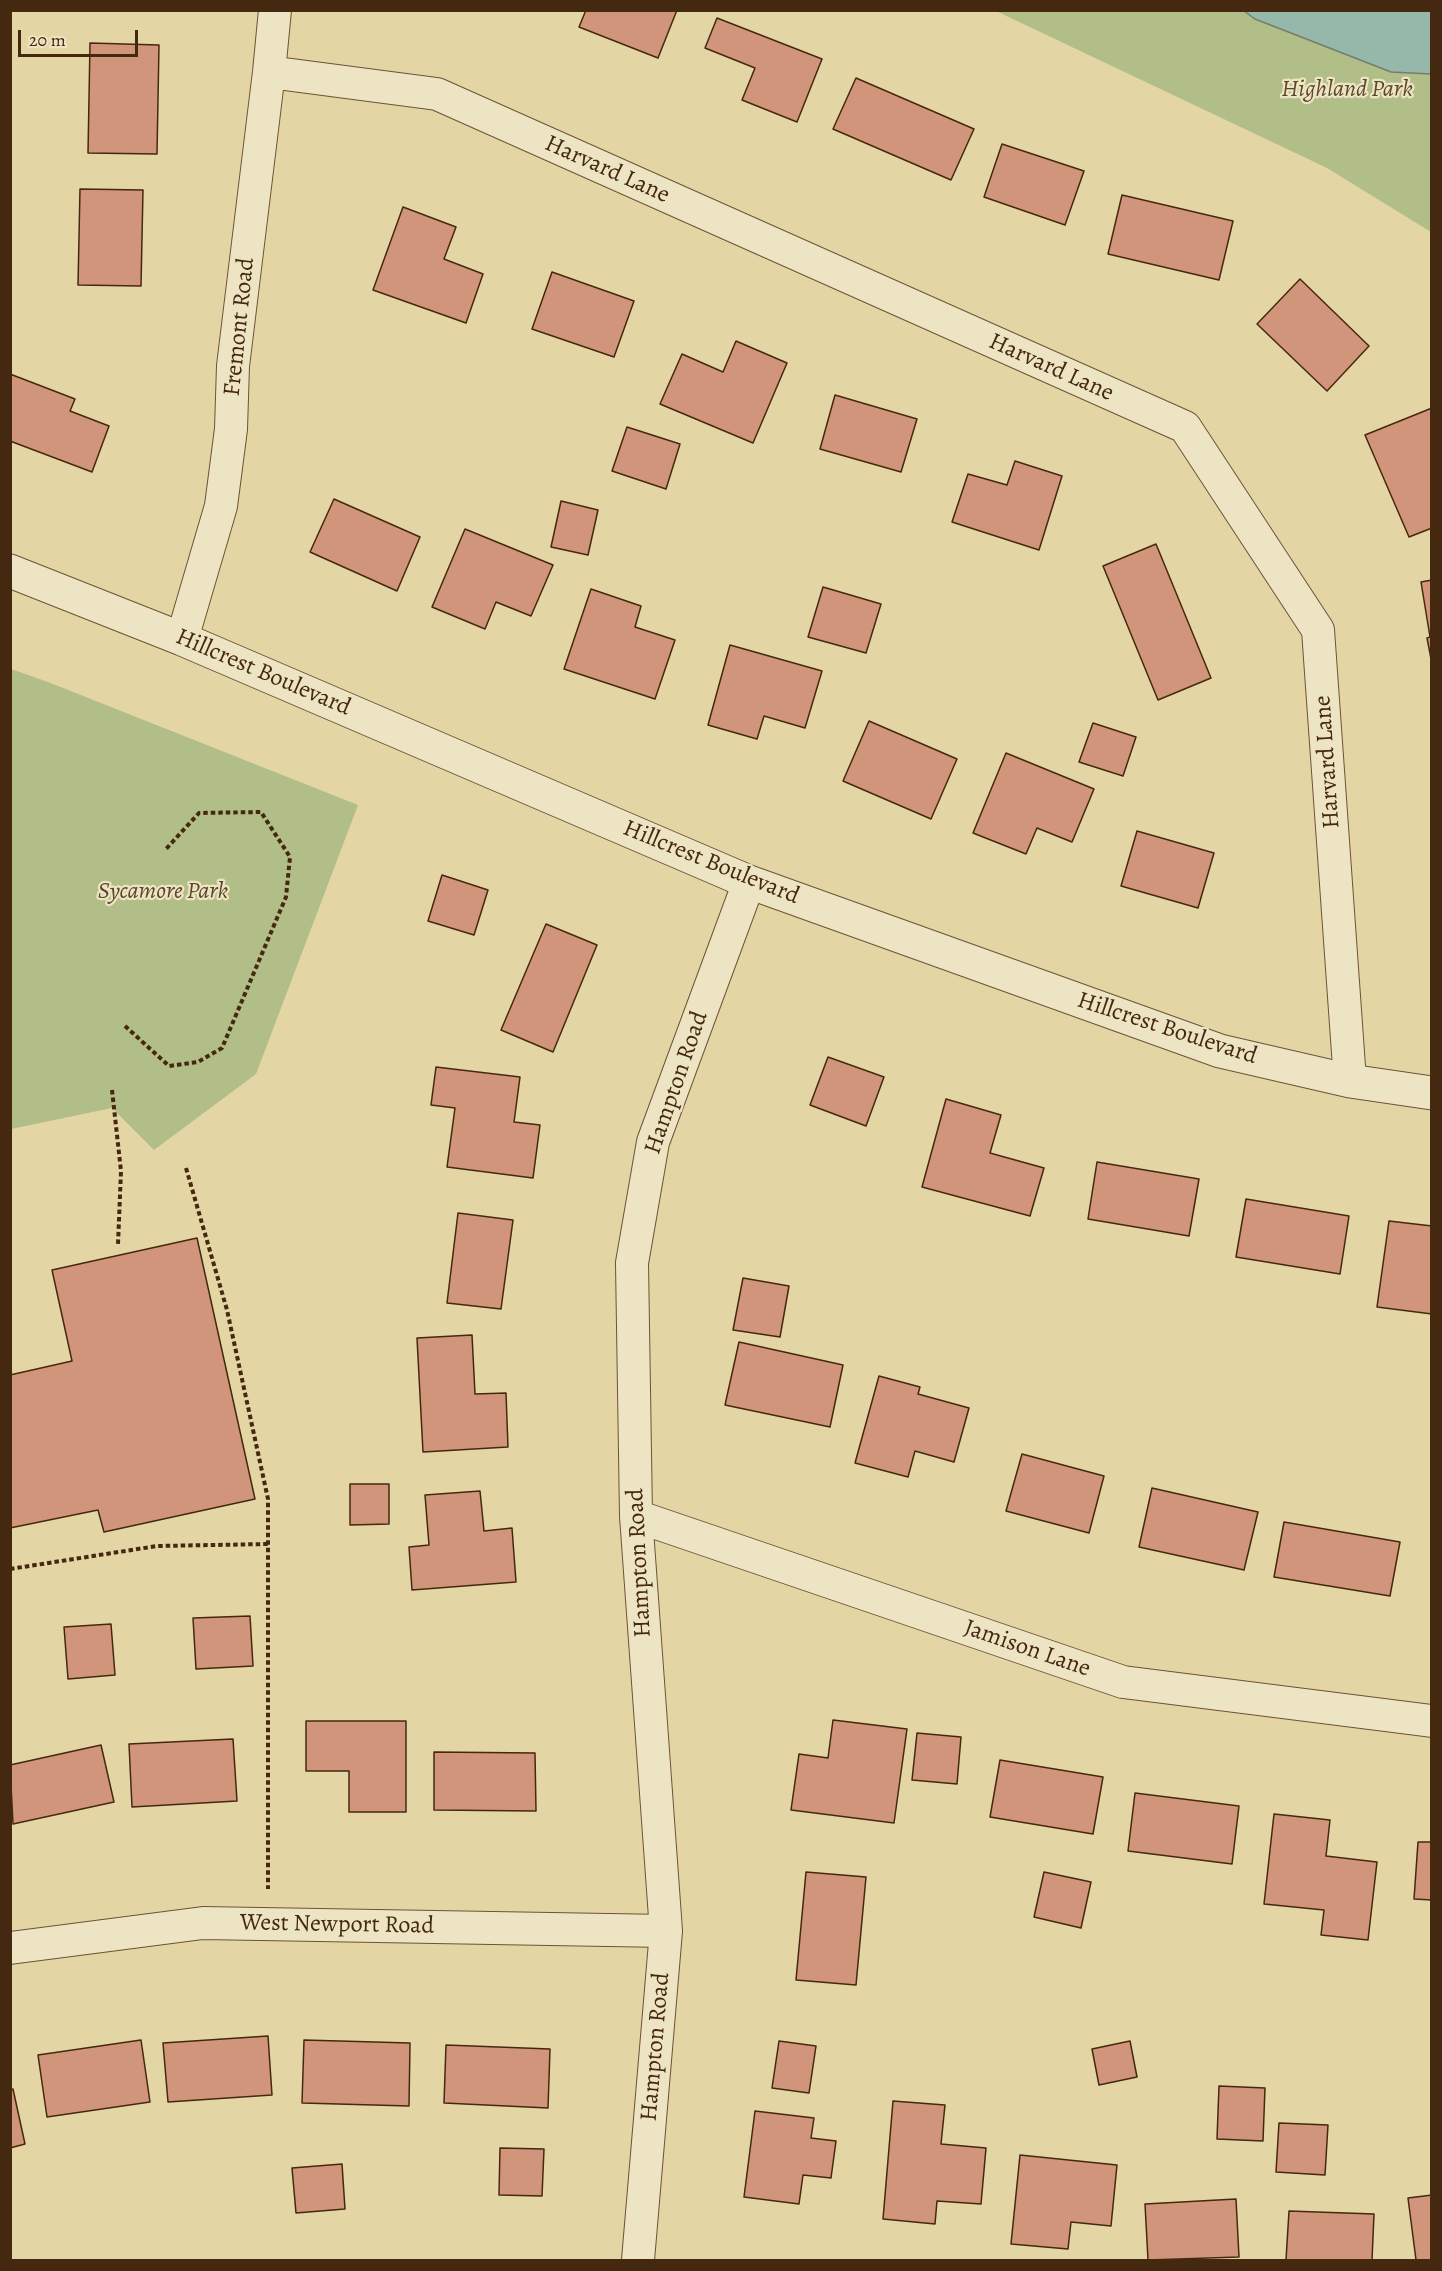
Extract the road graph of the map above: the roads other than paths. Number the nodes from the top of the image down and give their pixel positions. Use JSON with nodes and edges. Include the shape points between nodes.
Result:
{"nodes":[{"id":1,"x":274,"y":10,"type":"edge"},
{"id":2,"x":269,"y":72,"type":"junction"},
{"id":3,"x":10,"y":571,"type":"edge"},
{"id":4,"x":182,"y":639,"type":"junction"},
{"id":5,"x":749,"y":882,"type":"junction"},
{"id":6,"x":1350,"y":1081,"type":"junction"},
{"id":7,"x":1431,"y":1093,"type":"edge"},
{"id":8,"x":636,"y":1516,"type":"junction"},
{"id":9,"x":1431,"y":1721,"type":"edge"},
{"id":10,"x":666,"y":1931,"type":"junction"},
{"id":11,"x":10,"y":1948,"type":"edge"},
{"id":12,"x":638,"y":2260,"type":"edge"}],
"edges":[{"from":1,"to":2,"type":"street","name":"Fremont Road"},
{"from":2,"to":4,"type":"street","name":"Fremont Road","via":[[233,366],[231,429],[221,506]]},
{"from":2,"to":6,"type":"street","name":"Harvard Lane","via":[[437,94],[1185,427],[1318,630]]},
{"from":3,"to":4,"type":"street","name":"Hillcrest Boulevard"},
{"from":4,"to":5,"type":"street","name":"Hillcrest Boulevard"},
{"from":5,"to":6,"type":"street","name":"Hillcrest Boulevard","via":[[1220,1051]]},
{"from":5,"to":8,"type":"street","name":"Hampton Road","via":[[653,1142],[632,1263]]},
{"from":6,"to":7,"type":"street","name":"Hillcrest Boulevard"},
{"from":8,"to":9,"type":"street","name":"Jamison Lane","via":[[1123,1682]]},
{"from":8,"to":10,"type":"street","name":"Hampton Road"},
{"from":10,"to":11,"type":"street","name":"West Newport Road","via":[[203,1923]]},
{"from":10,"to":12,"type":"street","name":"Hampton Road"}]}
